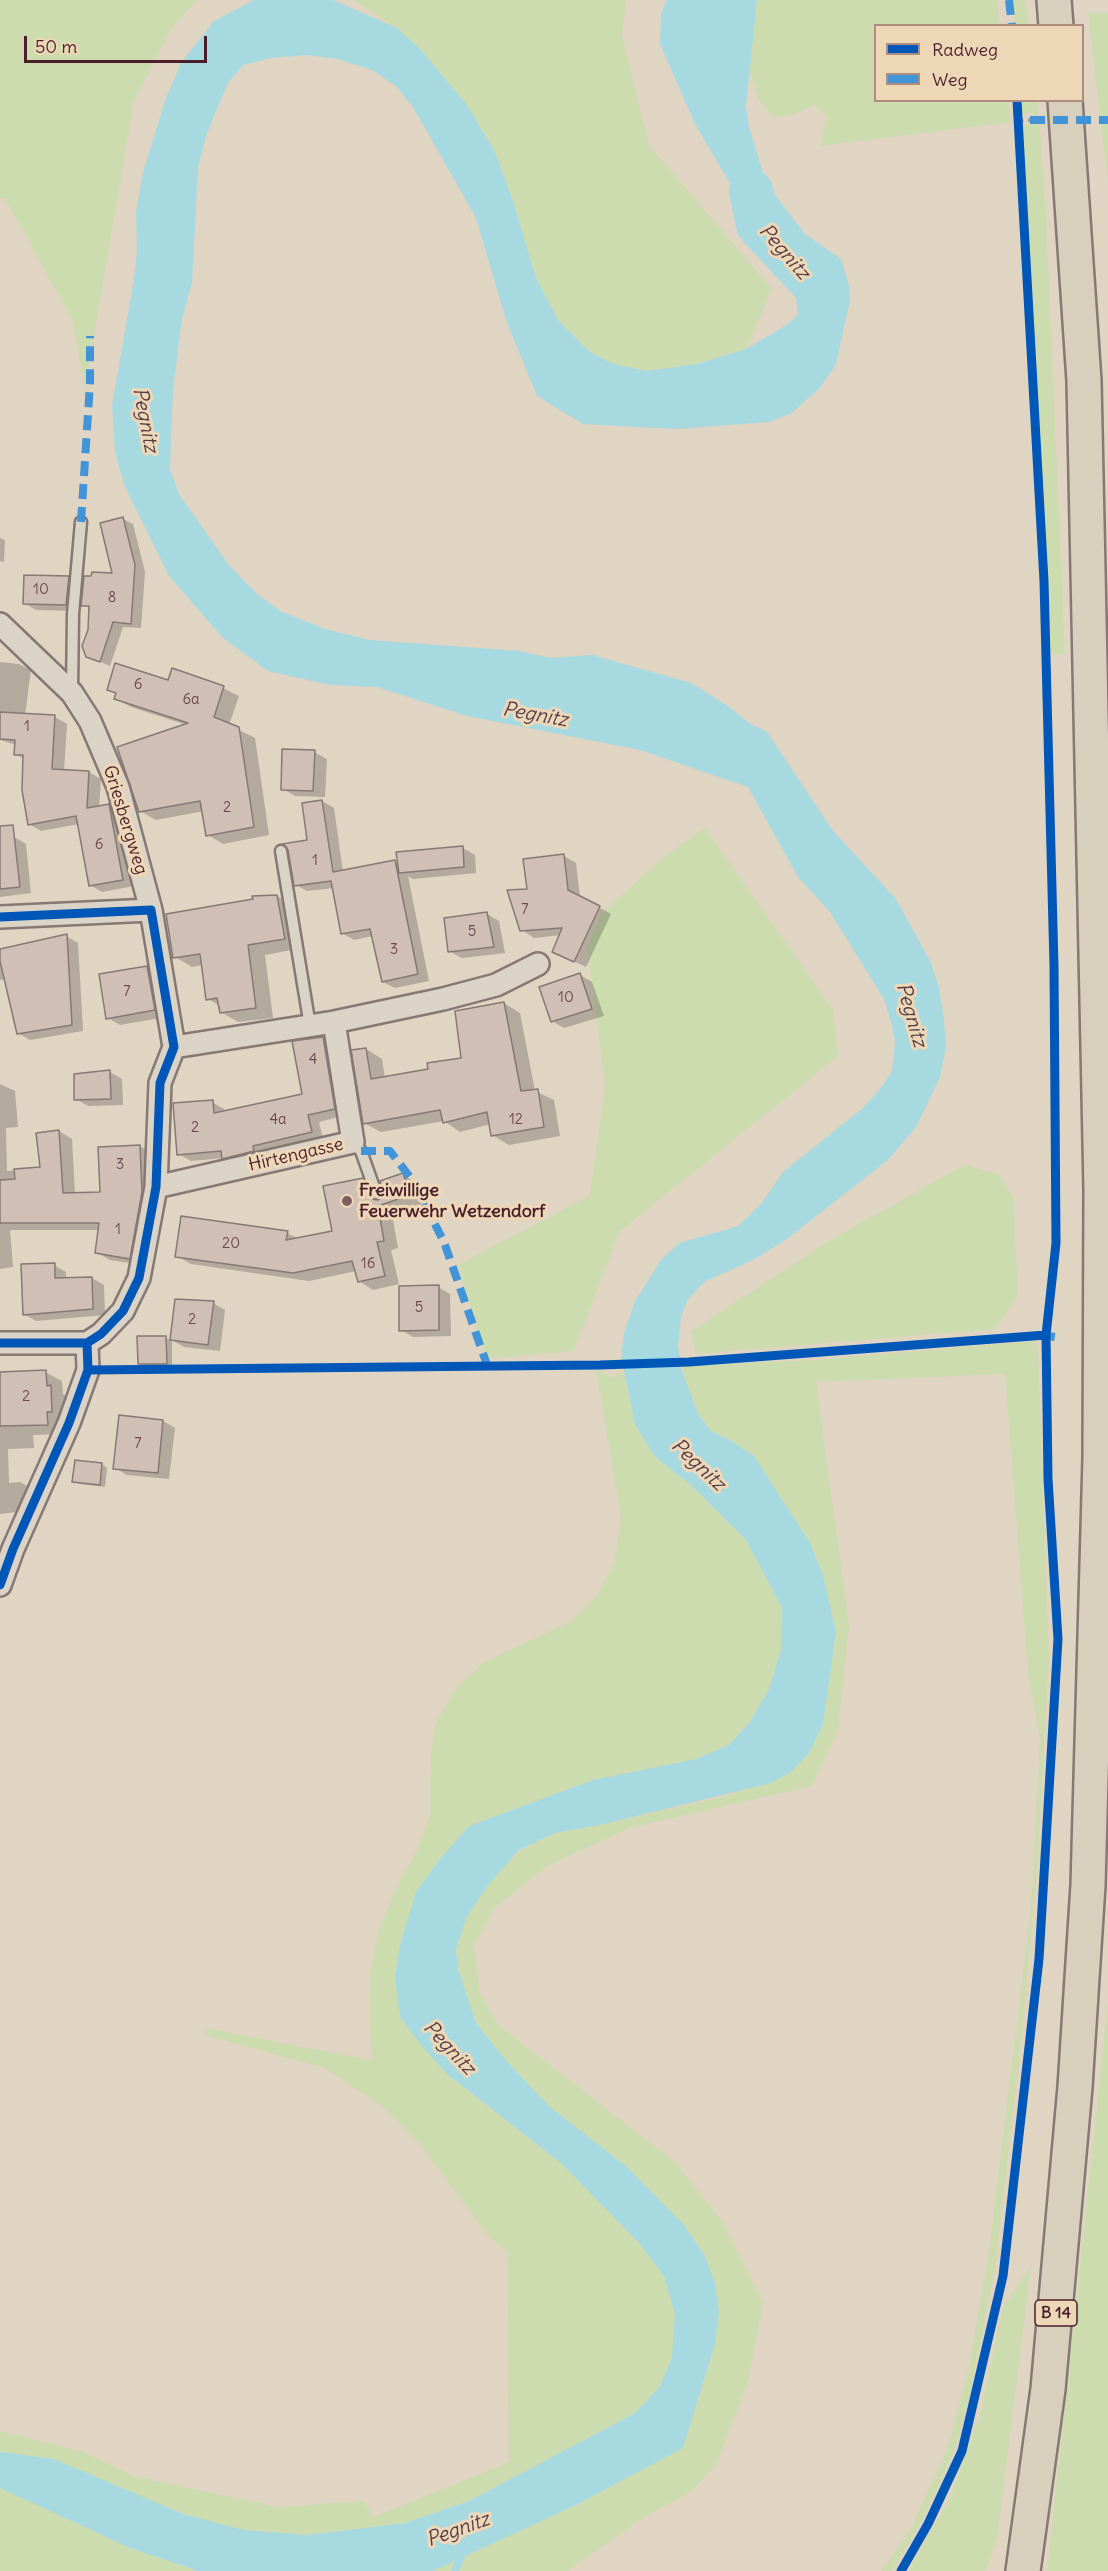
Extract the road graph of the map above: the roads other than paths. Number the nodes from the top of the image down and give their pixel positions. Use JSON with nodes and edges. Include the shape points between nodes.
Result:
{"nodes":[{"id":1,"x":1054,"y":0,"type":"edge"},
{"id":2,"x":1056,"y":24,"type":"edge"},
{"id":3,"x":1065,"y":102,"type":"edge"},
{"id":4,"x":81,"y":522,"type":"dead end"},
{"id":5,"x":0,"y":624,"type":"edge"},
{"id":6,"x":72,"y":693,"type":"junction"},
{"id":7,"x":281,"y":851,"type":"dead end"},
{"id":8,"x":152,"y":910,"type":"junction"},
{"id":9,"x":0,"y":917,"type":"edge"},
{"id":10,"x":538,"y":964,"type":"dead end"},
{"id":11,"x":334,"y":1022,"type":"junction"},
{"id":12,"x":310,"y":1026,"type":"junction"},
{"id":13,"x":174,"y":1047,"type":"junction"},
{"id":14,"x":352,"y":1142,"type":"junction"},
{"id":15,"x":156,"y":1187,"type":"junction"},
{"id":16,"x":375,"y":1193,"type":"dead end"},
{"id":17,"x":0,"y":1342,"type":"edge"},
{"id":18,"x":87,"y":1343,"type":"junction"},
{"id":19,"x":0,"y":1586,"type":"edge"},
{"id":20,"x":1028,"y":2539,"type":"junction"},
{"id":21,"x":1012,"y":2571,"type":"edge"},
{"id":22,"x":1023,"y":2571,"type":"edge"}],
"edges":[{"from":1,"to":2,"type":"main road"},
{"from":3,"to":20,"type":"main road","number":"B 14","via":[[1084,381],[1101,1190],[1100,1458],[1088,1885],[1075,2087],[1048,2389]]},
{"from":4,"to":6,"type":"lane","via":[[72,614]]},
{"from":5,"to":6,"type":"street","name":"Griesbergweg"},
{"from":6,"to":8,"type":"street","name":"Griesbergweg","via":[[90,721],[118,787]]},
{"from":7,"to":12,"type":"lane"},
{"from":8,"to":9,"type":"street"},
{"from":8,"to":13,"type":"street","name":"Griesbergweg"},
{"from":10,"to":11,"type":"street","via":[[496,985]]},
{"from":11,"to":12,"type":"street"},
{"from":11,"to":14,"type":"street","name":"Hirtengasse"},
{"from":12,"to":13,"type":"street"},
{"from":13,"to":15,"type":"street","via":[[160,1083]]},
{"from":14,"to":15,"type":"street","name":"Hirtengasse"},
{"from":14,"to":16,"type":"lane","via":[[361,1151]]},
{"from":15,"to":18,"type":"street","via":[[140,1278],[123,1311]]},
{"from":17,"to":18,"type":"street"},
{"from":18,"to":19,"type":"street","via":[[88,1370]]},
{"from":20,"to":21,"type":"main road"},
{"from":20,"to":22,"type":"main road","number":"B 14"}]}
